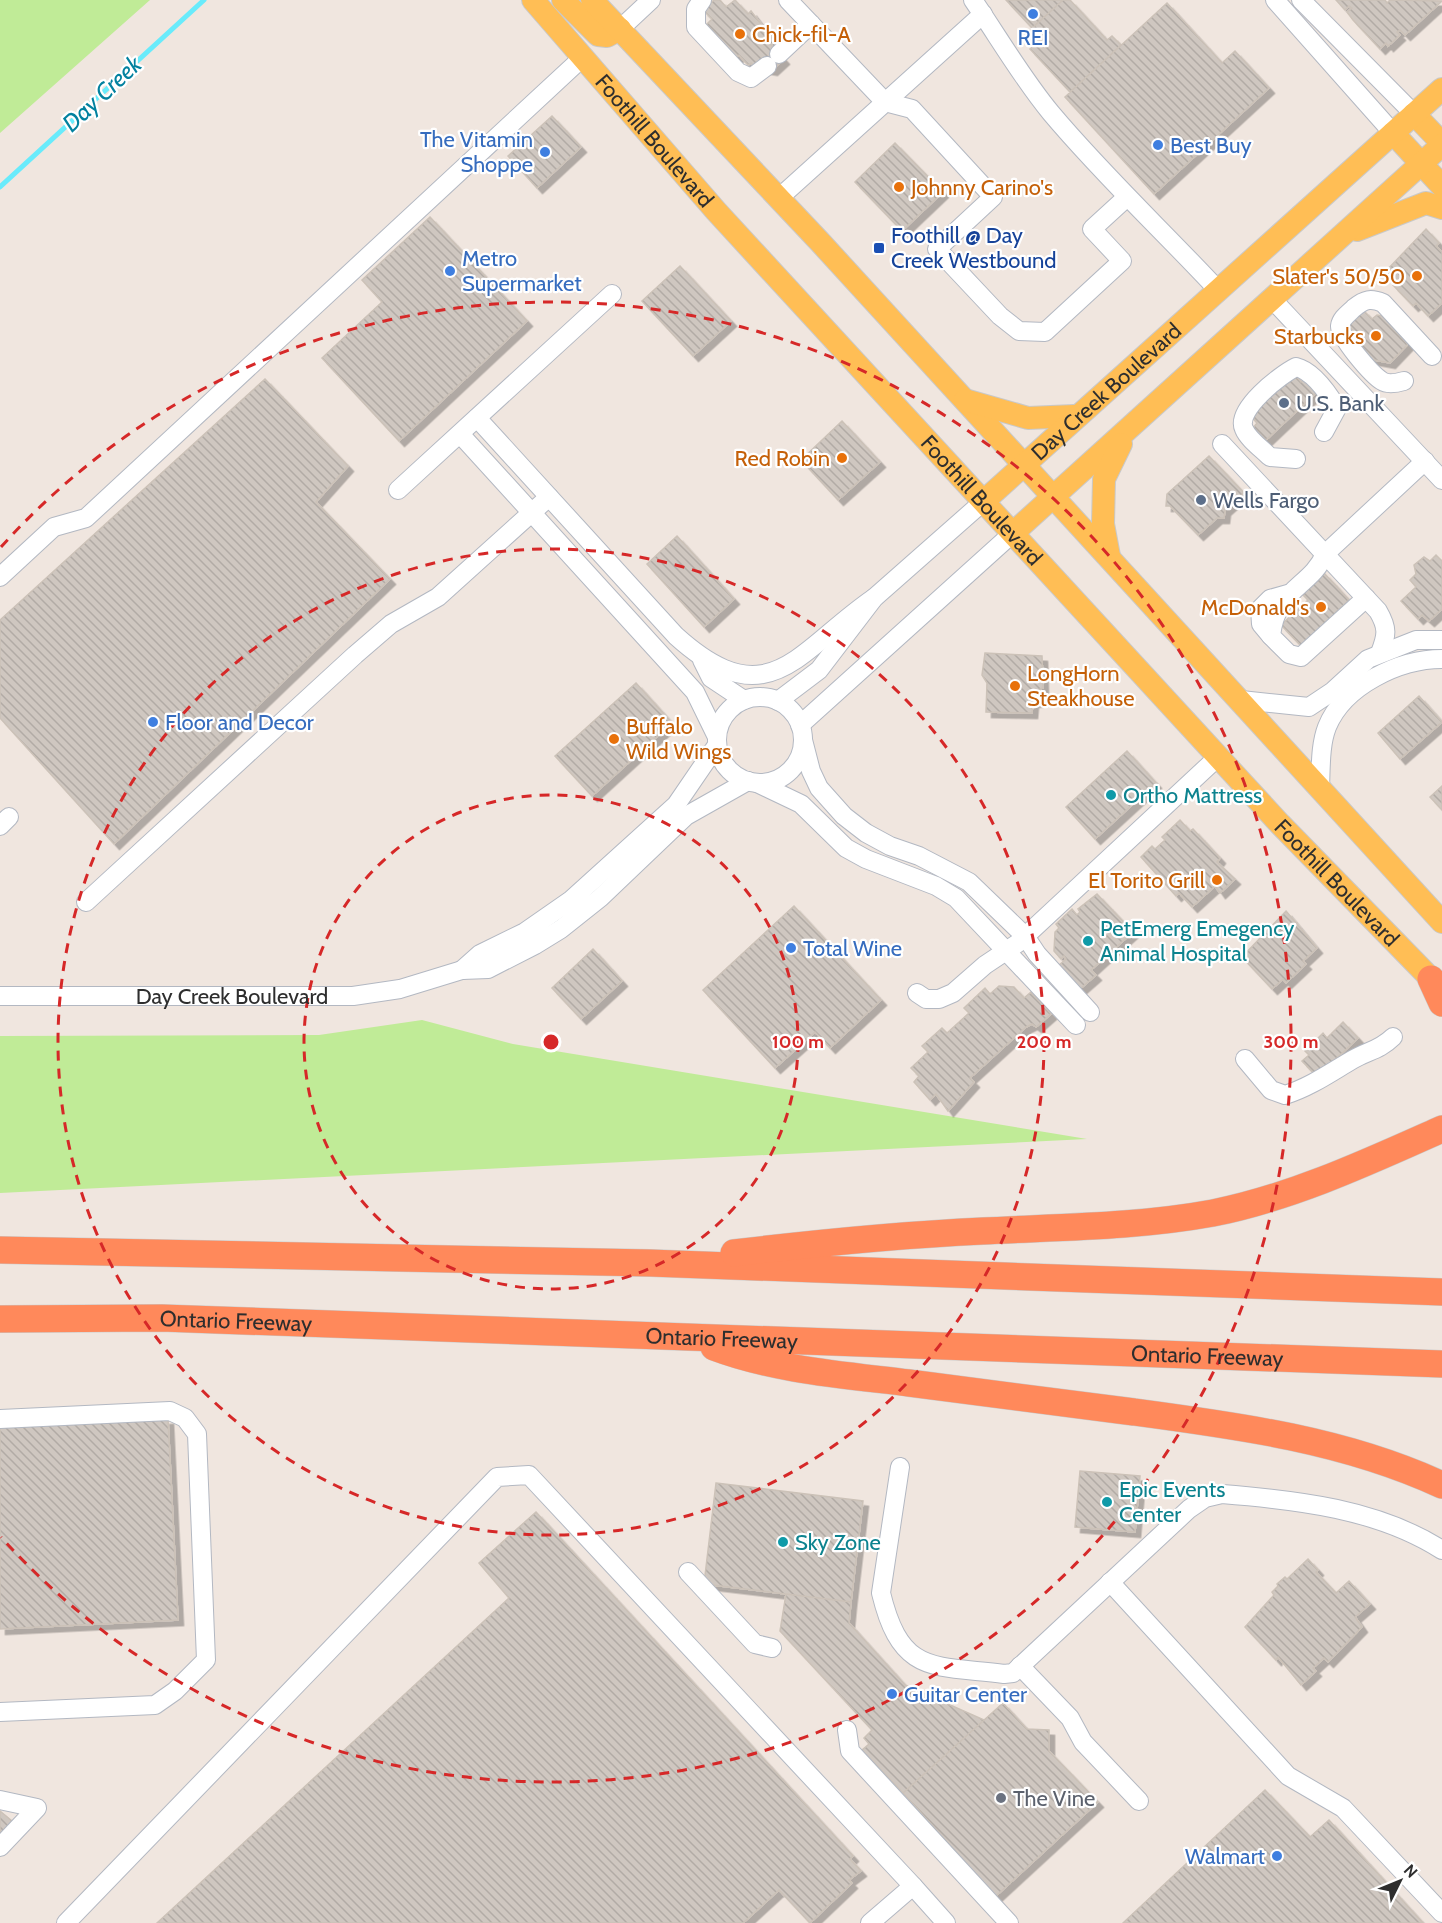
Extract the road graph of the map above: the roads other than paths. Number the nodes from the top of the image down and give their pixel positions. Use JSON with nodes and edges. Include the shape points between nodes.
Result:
{"nodes":[{"id":1,"x":532,"y":0,"type":"edge"},
{"id":2,"x":563,"y":0,"type":"edge"},
{"id":3,"x":592,"y":0,"type":"edge"},
{"id":4,"x":651,"y":0,"type":"edge"},
{"id":5,"x":702,"y":0,"type":"edge"},
{"id":6,"x":788,"y":0,"type":"edge"},
{"id":7,"x":1275,"y":0,"type":"edge"},
{"id":8,"x":1301,"y":0,"type":"edge"},
{"id":9,"x":978,"y":7,"type":"edge"},
{"id":10,"x":811,"y":24,"type":"junction"},
{"id":11,"x":620,"y":29,"type":"junction"},
{"id":12,"x":582,"y":58,"type":"junction"},
{"id":13,"x":1442,"y":89,"type":"edge"},
{"id":14,"x":885,"y":102,"type":"junction"},
{"id":15,"x":1414,"y":114,"type":"junction"},
{"id":16,"x":1394,"y":133,"type":"junction"},
{"id":17,"x":1442,"y":144,"type":"edge"},
{"id":18,"x":1421,"y":164,"type":"junction"},
{"id":19,"x":1442,"y":186,"type":"edge"},
{"id":20,"x":1127,"y":197,"type":"junction"},
{"id":21,"x":778,"y":198,"type":"junction"},
{"id":22,"x":1442,"y":208,"type":"edge"},
{"id":23,"x":1345,"y":235,"type":"junction"},
{"id":24,"x":1217,"y":289,"type":"junction"},
{"id":25,"x":612,"y":294,"type":"dead end"},
{"id":26,"x":1273,"y":300,"type":"junction"},
{"id":27,"x":1432,"y":356,"type":"dead end"},
{"id":28,"x":1404,"y":381,"type":"dead end"},
{"id":29,"x":965,"y":400,"type":"junction"},
{"id":30,"x":1074,"y":417,"type":"junction"},
{"id":31,"x":477,"y":418,"type":"junction"},
{"id":32,"x":1127,"y":432,"type":"junction"},
{"id":33,"x":1324,"y":432,"type":"dead end"},
{"id":34,"x":460,"y":434,"type":"junction"},
{"id":35,"x":1222,"y":444,"type":"dead end"},
{"id":36,"x":1296,"y":459,"type":"dead end"},
{"id":37,"x":1425,"y":461,"type":"junction"},
{"id":38,"x":1023,"y":464,"type":"junction"},
{"id":39,"x":1442,"y":480,"type":"edge"},
{"id":40,"x":398,"y":490,"type":"dead end"},
{"id":41,"x":549,"y":497,"type":"junction"},
{"id":42,"x":1054,"y":497,"type":"junction"},
{"id":43,"x":984,"y":501,"type":"junction"},
{"id":44,"x":532,"y":513,"type":"junction"},
{"id":45,"x":1013,"y":533,"type":"junction"},
{"id":46,"x":1325,"y":554,"type":"junction"},
{"id":47,"x":1109,"y":557,"type":"junction"},
{"id":48,"x":0,"y":578,"type":"edge"},
{"id":49,"x":874,"y":598,"type":"junction"},
{"id":50,"x":1366,"y":598,"type":"junction"},
{"id":51,"x":1424,"y":640,"type":"junction"},
{"id":52,"x":1442,"y":640,"type":"edge"},
{"id":53,"x":1380,"y":653,"type":"junction"},
{"id":54,"x":1442,"y":659,"type":"edge"},
{"id":55,"x":702,"y":660,"type":"junction"},
{"id":56,"x":744,"y":700,"type":"junction"},
{"id":57,"x":1241,"y":700,"type":"junction"},
{"id":58,"x":778,"y":701,"type":"junction"},
{"id":59,"x":801,"y":733,"type":"junction"},
{"id":60,"x":717,"y":741,"type":"junction"},
{"id":61,"x":1219,"y":756,"type":"junction"},
{"id":62,"x":753,"y":782,"type":"junction"},
{"id":63,"x":1320,"y":787,"type":"junction"},
{"id":64,"x":86,"y":902,"type":"dead end"},
{"id":65,"x":1442,"y":922,"type":"edge"},
{"id":66,"x":1025,"y":936,"type":"junction"},
{"id":67,"x":1006,"y":950,"type":"junction"},
{"id":68,"x":462,"y":970,"type":"junction"},
{"id":69,"x":1438,"y":990,"type":"edge"},
{"id":70,"x":917,"y":993,"type":"dead end"},
{"id":71,"x":0,"y":996,"type":"edge"},
{"id":72,"x":1090,"y":1012,"type":"dead end"},
{"id":73,"x":1076,"y":1026,"type":"dead end"},
{"id":74,"x":1393,"y":1038,"type":"dead end"},
{"id":75,"x":1245,"y":1059,"type":"dead end"},
{"id":76,"x":1442,"y":1129,"type":"edge"},
{"id":77,"x":0,"y":1250,"type":"edge"},
{"id":78,"x":650,"y":1263,"type":"junction"},
{"id":79,"x":1442,"y":1292,"type":"edge"},
{"id":80,"x":0,"y":1319,"type":"edge"},
{"id":81,"x":690,"y":1338,"type":"junction"},
{"id":82,"x":1442,"y":1364,"type":"edge"},
{"id":83,"x":0,"y":1419,"type":"edge"},
{"id":84,"x":900,"y":1467,"type":"dead end"},
{"id":85,"x":1442,"y":1485,"type":"edge"},
{"id":86,"x":1442,"y":1551,"type":"edge"},
{"id":87,"x":688,"y":1572,"type":"dead end"},
{"id":88,"x":1110,"y":1582,"type":"junction"},
{"id":89,"x":772,"y":1648,"type":"dead end"},
{"id":90,"x":1020,"y":1666,"type":"junction"},
{"id":91,"x":0,"y":1712,"type":"edge"},
{"id":92,"x":847,"y":1730,"type":"dead end"},
{"id":93,"x":0,"y":1800,"type":"edge"},
{"id":94,"x":1139,"y":1801,"type":"dead end"},
{"id":95,"x":0,"y":1847,"type":"edge"},
{"id":96,"x":913,"y":1886,"type":"junction"},
{"id":97,"x":1442,"y":1913,"type":"edge"},
{"id":98,"x":66,"y":1923,"type":"edge"},
{"id":99,"x":870,"y":1923,"type":"edge"},
{"id":100,"x":946,"y":1923,"type":"edge"},
{"id":101,"x":1009,"y":1923,"type":"edge"}],
"edges":[{"from":1,"to":12,"type":"main road","name":"Foothill Boulevard"},
{"from":2,"to":11,"type":"main road","via":[[598,35],[608,36]]},
{"from":3,"to":11,"type":"main road"},
{"from":4,"to":11,"type":"street"},
{"from":5,"to":10,"type":"street","via":[[696,9],[696,27],[738,72],[751,78]]},
{"from":6,"to":10,"type":"street"},
{"from":7,"to":16,"type":"street"},
{"from":8,"to":15,"type":"street"},
{"from":9,"to":14,"type":"street"},
{"from":9,"to":20,"type":"street","via":[[1050,112]]},
{"from":10,"to":14,"type":"street"},
{"from":11,"to":21,"type":"main road"},
{"from":12,"to":43,"type":"main road","name":"Foothill Boulevard","via":[[716,211]]},
{"from":12,"to":48,"type":"street","via":[[86,518],[54,527]]},
{"from":13,"to":15,"type":"main road","name":"Day Creek Boulevard"},
{"from":14,"to":20,"type":"street","via":[[912,109],[993,197],[937,249],[1019,331],[1044,332],[1122,261],[1092,229]]},
{"from":14,"to":21,"type":"street"},
{"from":15,"to":16,"type":"main road","name":"Day Creek Boulevard"},
{"from":15,"to":17,"type":"main road"},
{"from":16,"to":18,"type":"main road"},
{"from":16,"to":24,"type":"main road","name":"Day Creek Boulevard"},
{"from":17,"to":18,"type":"main road","name":"Day Creek Boulevard"},
{"from":18,"to":19,"type":"main road"},
{"from":18,"to":23,"type":"main road","name":"Day Creek Boulevard"},
{"from":20,"to":24,"type":"street","via":[[1164,230]]},
{"from":21,"to":29,"type":"main road"},
{"from":22,"to":23,"type":"main road","via":[[1426,203]]},
{"from":23,"to":26,"type":"main road","name":"Day Creek Boulevard"},
{"from":24,"to":30,"type":"main road","name":"Day Creek Boulevard"},
{"from":25,"to":31,"type":"street"},
{"from":26,"to":32,"type":"main road","name":"Day Creek Boulevard"},
{"from":26,"to":37,"type":"street"},
{"from":27,"to":28,"type":"street","via":[[1383,303],[1363,301],[1344,317],[1340,326],[1343,338],[1382,381]]},
{"from":29,"to":30,"type":"main road","via":[[1028,418]]},
{"from":29,"to":38,"type":"main road"},
{"from":30,"to":38,"type":"main road","name":"Day Creek Boulevard"},
{"from":31,"to":34,"type":"street"},
{"from":31,"to":41,"type":"street"},
{"from":32,"to":42,"type":"main road","name":"Day Creek Boulevard"},
{"from":32,"to":47,"type":"main road","via":[[1104,479],[1103,524]]},
{"from":33,"to":36,"type":"street","via":[[1337,408],[1314,379],[1296,367],[1245,410],[1242,420],[1244,430],[1270,457]]},
{"from":34,"to":40,"type":"street"},
{"from":34,"to":44,"type":"street"},
{"from":35,"to":46,"type":"street"},
{"from":37,"to":39,"type":"street"},
{"from":37,"to":46,"type":"street"},
{"from":38,"to":42,"type":"main road"},
{"from":38,"to":43,"type":"main road","name":"Day Creek Boulevard"},
{"from":41,"to":44,"type":"street"},
{"from":41,"to":55,"type":"street"},
{"from":42,"to":45,"type":"main road","name":"Day Creek Boulevard"},
{"from":42,"to":47,"type":"main road"},
{"from":43,"to":45,"type":"main road","name":"Foothill Boulevard"},
{"from":43,"to":49,"type":"street","name":"Day Creek Boulevard"},
{"from":44,"to":60,"type":"street","via":[[695,692]]},
{"from":44,"to":64,"type":"street","via":[[438,597],[391,624],[362,649]]},
{"from":45,"to":59,"type":"street","name":"Day Creek Boulevard"},
{"from":45,"to":61,"type":"main road","name":"Foothill Boulevard"},
{"from":46,"to":50,"type":"street"},
{"from":46,"to":50,"type":"street","via":[[1321,563],[1288,594],[1273,621],[1271,636],[1289,654],[1301,657]]},
{"from":47,"to":57,"type":"main road"},
{"from":49,"to":55,"type":"street","via":[[783,670],[744,675]]},
{"from":49,"to":58,"type":"street","name":"Day Creek Boulevard","via":[[819,670]]},
{"from":50,"to":51,"type":"street","via":[[1403,629]]},
{"from":50,"to":53,"type":"street","via":[[1386,625]]},
{"from":51,"to":52,"type":"street"},
{"from":51,"to":53,"type":"street"},
{"from":53,"to":57,"type":"street","via":[[1309,707]]},
{"from":54,"to":63,"type":"street","via":[[1395,666],[1363,685],[1344,703],[1324,735]]},
{"from":55,"to":56,"type":"street","via":[[711,678]]},
{"from":56,"to":58,"type":"street","via":[[766,697]]},
{"from":56,"to":60,"type":"street","via":[[724,714]]},
{"from":57,"to":63,"type":"main road"},
{"from":58,"to":59,"type":"street","via":[[787,707]]},
{"from":59,"to":62,"type":"street","via":[[800,754],[788,771],[771,782]]},
{"from":59,"to":66,"type":"street","via":[[819,788],[844,816],[890,846],[969,882]]},
{"from":60,"to":62,"type":"street","via":[[727,768]]},
{"from":60,"to":68,"type":"street","name":"Day Creek Boulevard","via":[[676,805],[571,900],[525,932],[480,954]]},
{"from":61,"to":66,"type":"street"},
{"from":61,"to":69,"type":"main road","name":"Foothill Boulevard"},
{"from":62,"to":67,"type":"street","via":[[801,804],[846,848],[956,898]]},
{"from":62,"to":68,"type":"street","name":"Day Creek Boulevard","via":[[686,816],[600,898],[561,929],[488,969]]},
{"from":63,"to":65,"type":"main road"},
{"from":66,"to":67,"type":"street"},
{"from":66,"to":72,"type":"street"},
{"from":67,"to":70,"type":"street","via":[[952,993],[939,999],[926,999]]},
{"from":67,"to":73,"type":"street"},
{"from":68,"to":71,"type":"street","name":"Day Creek Boulevard","via":[[400,989],[353,996]]},
{"from":74,"to":75,"type":"street","via":[[1375,1052],[1353,1059],[1331,1075],[1285,1095],[1271,1090]]},
{"from":76,"to":78,"type":"highway","via":[[1290,1192],[1192,1216],[1124,1224],[855,1238]]},
{"from":77,"to":78,"type":"highway"},
{"from":78,"to":79,"type":"highway"},
{"from":80,"to":81,"type":"highway","name":"Ontario Freeway","via":[[162,1318]]},
{"from":81,"to":82,"type":"highway","name":"Ontario Freeway"},
{"from":81,"to":85,"type":"highway","via":[[747,1359],[1210,1422],[1313,1440]]},
{"from":83,"to":91,"type":"street","via":[[170,1411],[191,1422],[197,1434],[206,1660],[155,1705]]},
{"from":84,"to":90,"type":"street","via":[[881,1593],[898,1640],[925,1664],[1004,1674],[1013,1673]]},
{"from":86,"to":88,"type":"street","via":[[1398,1528],[1348,1511],[1222,1494],[1205,1498],[1189,1509]]},
{"from":87,"to":89,"type":"street","via":[[755,1644]]},
{"from":88,"to":90,"type":"street"},
{"from":88,"to":97,"type":"street","via":[[1288,1776],[1343,1808]]},
{"from":90,"to":94,"type":"street","via":[[1070,1718],[1083,1742]]},
{"from":92,"to":101,"type":"street","via":[[850,1751]]},
{"from":93,"to":95,"type":"street","via":[[37,1808]]},
{"from":96,"to":98,"type":"street","via":[[529,1475],[497,1477]]},
{"from":96,"to":99,"type":"street"},
{"from":96,"to":100,"type":"street"}]}
